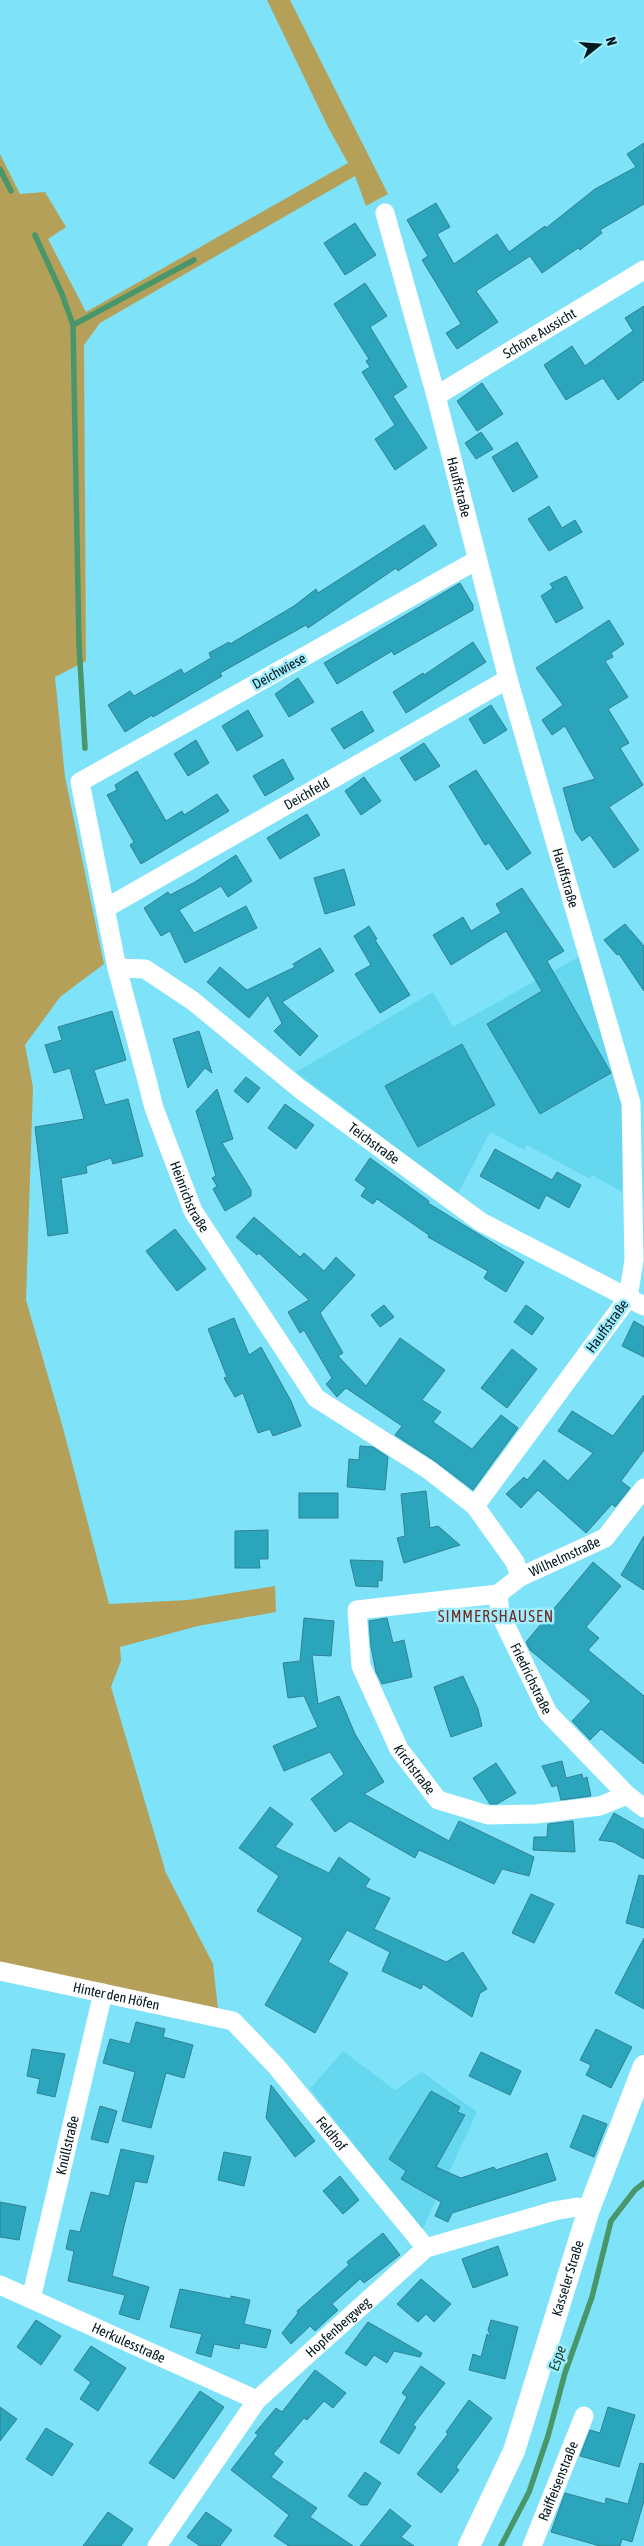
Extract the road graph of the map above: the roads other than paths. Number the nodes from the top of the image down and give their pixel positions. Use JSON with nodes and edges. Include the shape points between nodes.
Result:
{"nodes":[{"id":1,"x":385,"y":213,"type":"dead end"},
{"id":2,"x":644,"y":270,"type":"edge"},
{"id":3,"x":436,"y":396,"type":"junction"},
{"id":4,"x":477,"y":560,"type":"junction"},
{"id":5,"x":508,"y":678,"type":"junction"},
{"id":6,"x":80,"y":782,"type":"joint"},
{"id":7,"x":106,"y":908,"type":"junction"},
{"id":8,"x":117,"y":968,"type":"junction"},
{"id":9,"x":638,"y":1122,"type":"edge"},
{"id":10,"x":636,"y":1302,"type":"edge"},
{"id":11,"x":644,"y":1488,"type":"edge"},
{"id":12,"x":474,"y":1506,"type":"junction"},
{"id":13,"x":520,"y":1578,"type":"junction"},
{"id":14,"x":498,"y":1594,"type":"junction"},
{"id":15,"x":627,"y":1795,"type":"junction"},
{"id":16,"x":644,"y":1808,"type":"edge"},
{"id":17,"x":0,"y":1970,"type":"edge"},
{"id":18,"x":103,"y":1993,"type":"junction"},
{"id":19,"x":233,"y":2021,"type":"joint"},
{"id":20,"x":644,"y":2066,"type":"edge"},
{"id":21,"x":589,"y":2208,"type":"junction"},
{"id":22,"x":426,"y":2248,"type":"junction"},
{"id":23,"x":0,"y":2285,"type":"edge"},
{"id":24,"x":31,"y":2299,"type":"junction"},
{"id":25,"x":257,"y":2400,"type":"junction"},
{"id":26,"x":584,"y":2416,"type":"dead end"},
{"id":27,"x":157,"y":2546,"type":"edge"},
{"id":28,"x":469,"y":2546,"type":"edge"},
{"id":29,"x":532,"y":2546,"type":"edge"}],
"edges":[{"from":1,"to":3,"type":"street","name":"Hauffstraße"},
{"from":2,"to":3,"type":"street","name":"Schöne Aussicht"},
{"from":3,"to":4,"type":"street","name":"Hauffstraße"},
{"from":4,"to":5,"type":"street","name":"Hauffstraße"},
{"from":4,"to":6,"type":"street","name":"Deichwiese"},
{"from":5,"to":7,"type":"street","name":"Deichfeld"},
{"from":5,"to":9,"type":"street","name":"Hauffstraße"},
{"from":6,"to":7,"type":"street","name":"Heinrichstraße"},
{"from":7,"to":8,"type":"street","name":"Heinrichstraße"},
{"from":8,"to":10,"type":"street","name":"Teichstraße","via":[[145,969],[193,1001],[300,1089],[482,1222]]},
{"from":8,"to":12,"type":"street","name":"Heinrichstraße","via":[[154,1108],[193,1212],[316,1398],[429,1470]]},
{"from":9,"to":10,"type":"street","name":"Hauffstraße","via":[[630,1145]]},
{"from":10,"to":12,"type":"street","name":"Hauffstraße"},
{"from":11,"to":13,"type":"street","name":"Wilhelmstraße","via":[[605,1538]]},
{"from":12,"to":13,"type":"street","via":[[515,1562]]},
{"from":13,"to":14,"type":"street"},
{"from":14,"to":15,"type":"street","name":"Friedrichstraße","via":[[500,1614],[548,1713]]},
{"from":14,"to":15,"type":"street","name":"Kirchstraße","via":[[357,1610],[361,1666],[398,1749],[438,1800],[488,1815],[536,1814],[600,1806]]},
{"from":15,"to":16,"type":"street","name":"Friedrichstraße"},
{"from":17,"to":18,"type":"street","name":"Hinter den Höfen"},
{"from":18,"to":19,"type":"street","name":"Hinter den Höfen"},
{"from":18,"to":24,"type":"street","name":"Knüllstraße"},
{"from":19,"to":22,"type":"street","name":"Feldhof","via":[[276,2066]]},
{"from":20,"to":21,"type":"street","name":"Kasseler Straße"},
{"from":21,"to":22,"type":"street","name":"Hopfenbergweg","via":[[577,2206],[554,2211]]},
{"from":21,"to":28,"type":"street","name":"Kasseler Straße","via":[[514,2451]]},
{"from":22,"to":25,"type":"street","name":"Hopfenbergweg"},
{"from":23,"to":24,"type":"street","name":"Herkulesstraße"},
{"from":24,"to":25,"type":"street","name":"Herkulesstraße"},
{"from":25,"to":27,"type":"street","name":"Hopfenbergweg"},
{"from":26,"to":29,"type":"street","name":"Raiffeisenstraße"}]}
